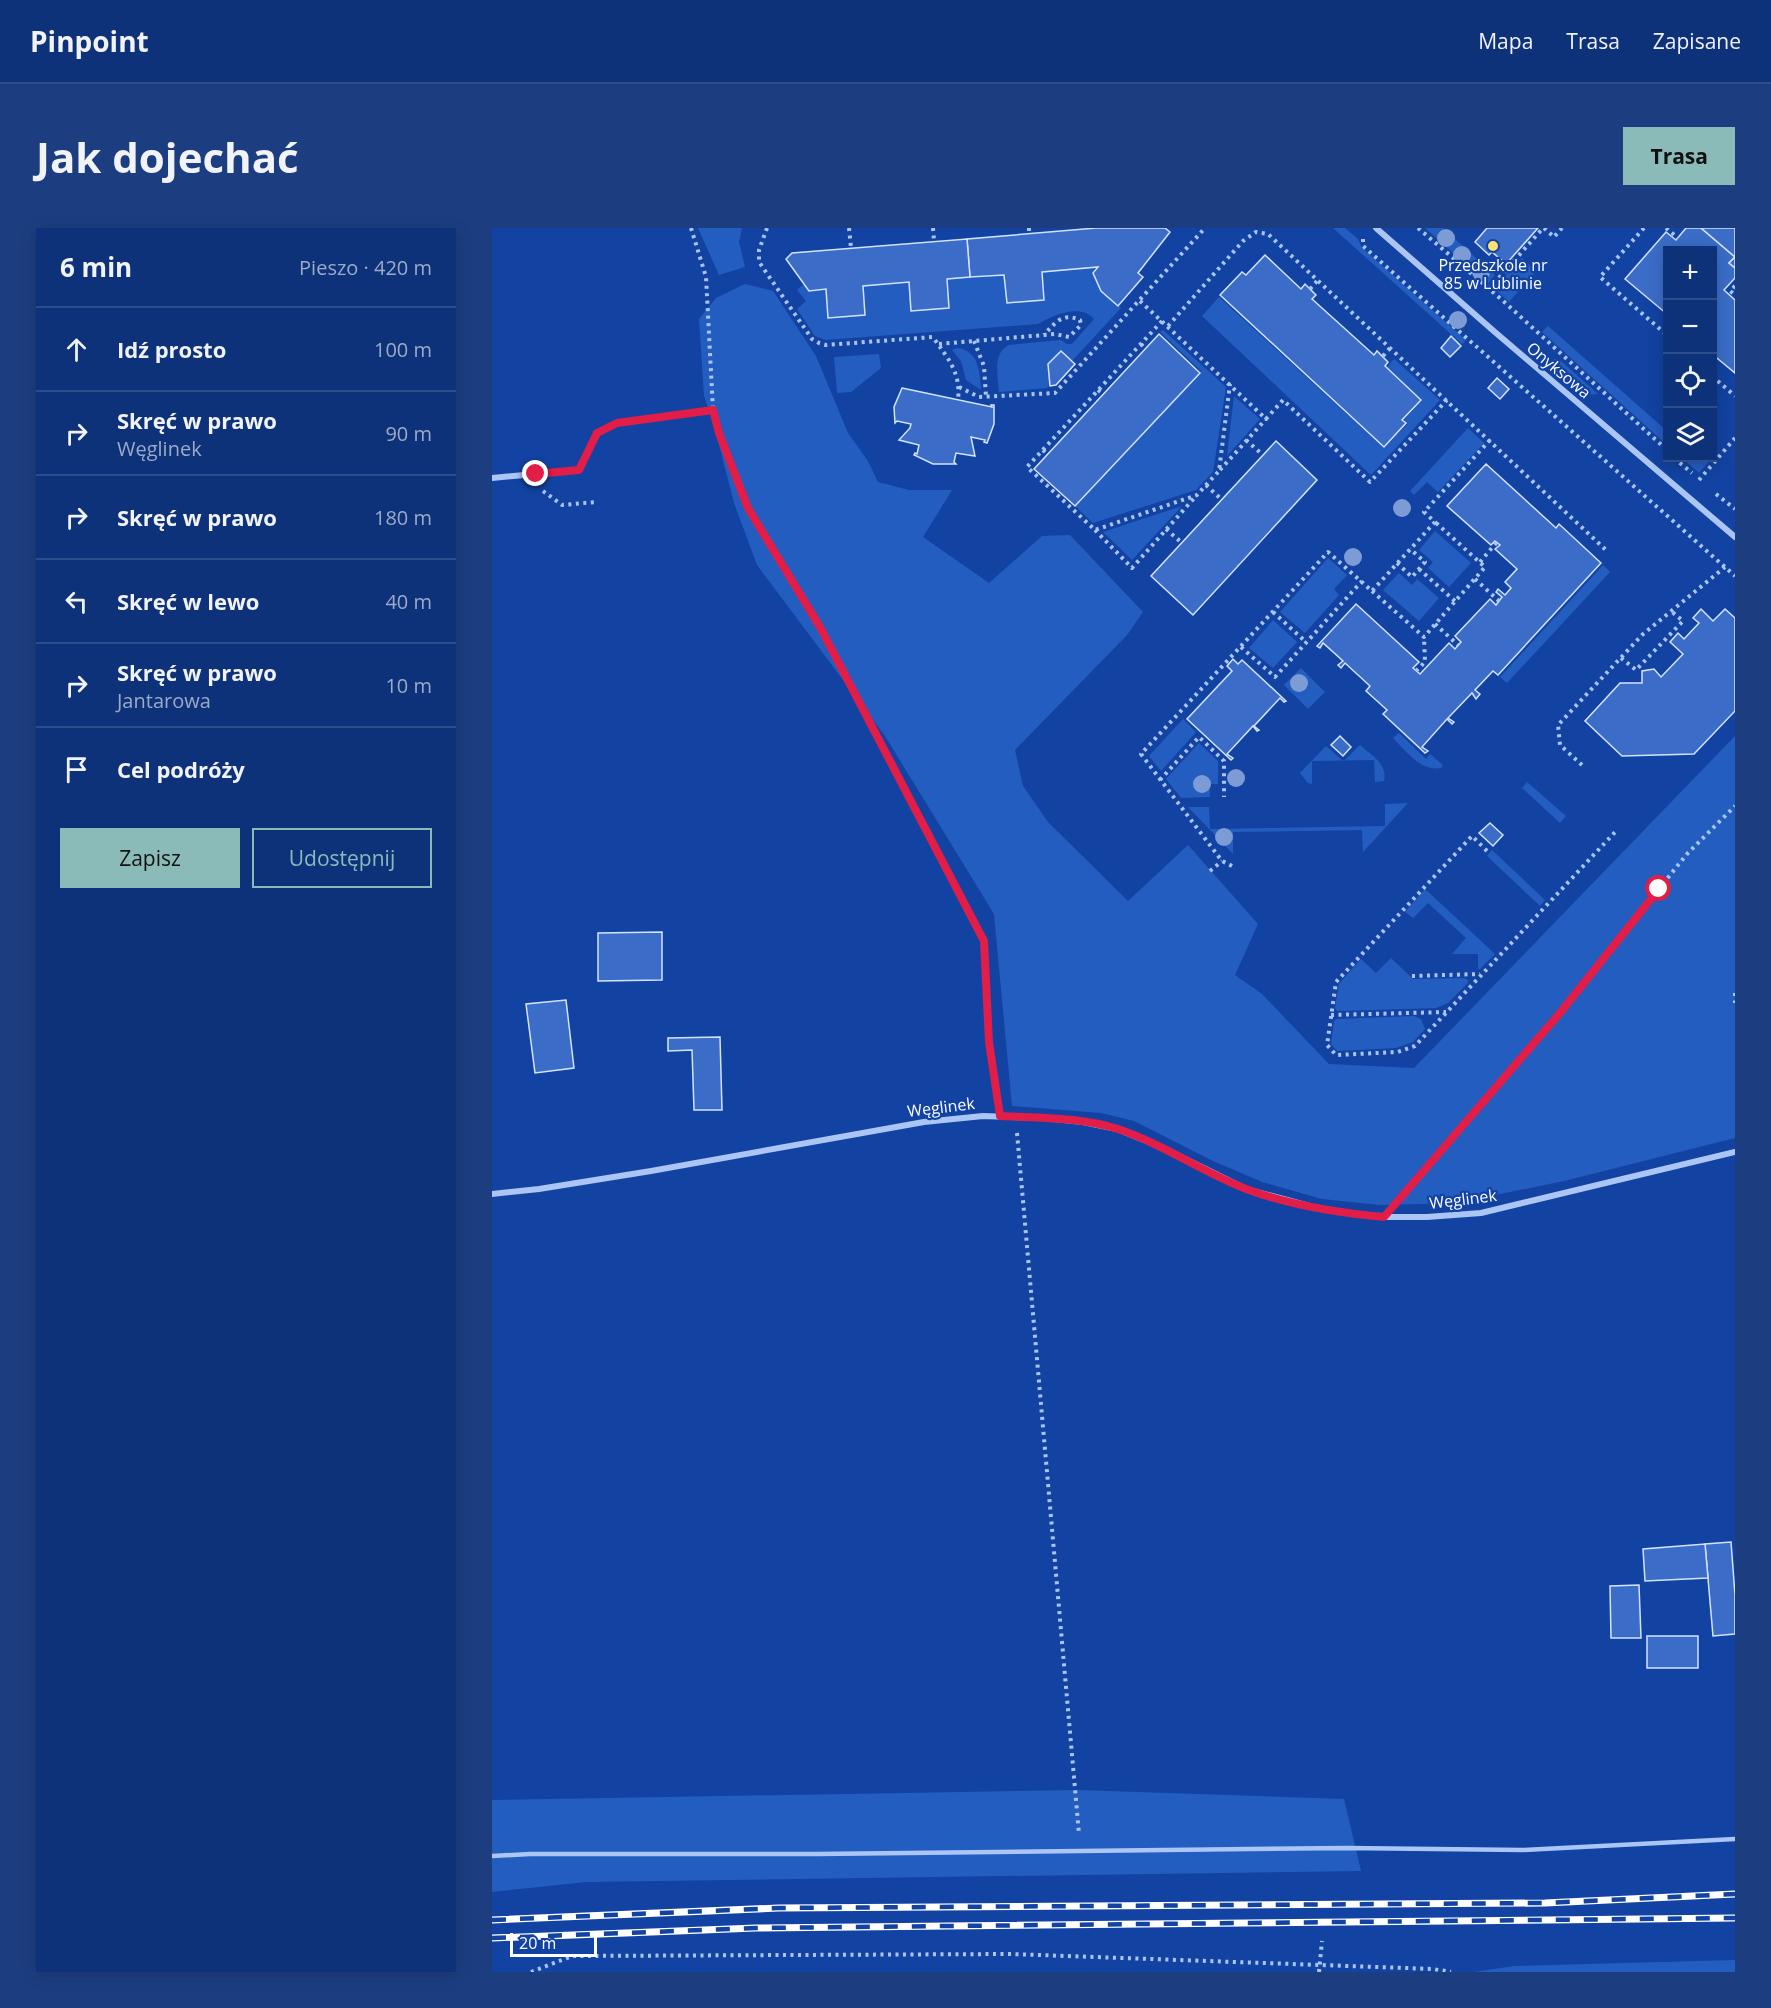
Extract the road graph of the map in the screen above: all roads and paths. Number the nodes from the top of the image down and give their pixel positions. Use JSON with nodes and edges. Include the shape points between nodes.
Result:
{"nodes":[{"id":1,"x":691,"y":228,"type":"edge"},
{"id":2,"x":767,"y":228,"type":"edge"},
{"id":3,"x":849,"y":228,"type":"edge"},
{"id":4,"x":933,"y":228,"type":"edge"},
{"id":5,"x":1029,"y":228,"type":"edge"},
{"id":6,"x":1205,"y":228,"type":"edge"},
{"id":7,"x":1376,"y":228,"type":"edge"},
{"id":8,"x":1418,"y":228,"type":"edge"},
{"id":9,"x":1544,"y":228,"type":"edge"},
{"id":10,"x":1644,"y":228,"type":"edge"},
{"id":11,"x":1666,"y":228,"type":"edge"},
{"id":12,"x":1560,"y":229,"type":"edge"},
{"id":13,"x":1358,"y":232,"type":"dead end"},
{"id":14,"x":1029,"y":234,"type":"dead end"},
{"id":15,"x":1678,"y":238,"type":"dead end"},
{"id":16,"x":934,"y":242,"type":"dead end"},
{"id":17,"x":851,"y":248,"type":"dead end"},
{"id":18,"x":1318,"y":280,"type":"junction"},
{"id":19,"x":1735,"y":286,"type":"edge"},
{"id":20,"x":1310,"y":289,"type":"dead end"},
{"id":21,"x":1489,"y":289,"type":"junction"},
{"id":22,"x":1735,"y":295,"type":"edge"},
{"id":23,"x":1140,"y":301,"type":"junction"},
{"id":24,"x":1162,"y":321,"type":"junction"},
{"id":25,"x":1168,"y":326,"type":"junction"},
{"id":26,"x":1663,"y":332,"type":"edge"},
{"id":27,"x":1044,"y":335,"type":"junction"},
{"id":28,"x":974,"y":341,"type":"junction"},
{"id":29,"x":938,"y":344,"type":"junction"},
{"id":30,"x":1141,"y":344,"type":"junction"},
{"id":31,"x":1391,"y":347,"type":"junction"},
{"id":32,"x":1145,"y":349,"type":"dead end"},
{"id":33,"x":1383,"y":356,"type":"dead end"},
{"id":34,"x":1717,"y":380,"type":"edge"},
{"id":35,"x":1230,"y":384,"type":"junction"},
{"id":36,"x":959,"y":387,"type":"junction"},
{"id":37,"x":1098,"y":390,"type":"junction"},
{"id":38,"x":1103,"y":394,"type":"dead end"},
{"id":39,"x":1735,"y":396,"type":"edge"},
{"id":40,"x":986,"y":397,"type":"junction"},
{"id":41,"x":1447,"y":399,"type":"junction"},
{"id":42,"x":958,"y":400,"type":"dead end"},
{"id":43,"x":713,"y":410,"type":"junction"},
{"id":44,"x":1266,"y":419,"type":"junction"},
{"id":45,"x":1735,"y":438,"type":"edge"},
{"id":46,"x":1246,"y":440,"type":"junction"},
{"id":47,"x":1490,"y":440,"type":"junction"},
{"id":48,"x":1663,"y":446,"type":"edge"},
{"id":49,"x":1043,"y":450,"type":"junction"},
{"id":50,"x":1047,"y":454,"type":"dead end"},
{"id":51,"x":1263,"y":455,"type":"dead end"},
{"id":52,"x":579,"y":470,"type":"joint"},
{"id":53,"x":1219,"y":471,"type":"junction"},
{"id":54,"x":492,"y":478,"type":"edge"},
{"id":55,"x":1699,"y":480,"type":"dead end"},
{"id":56,"x":1206,"y":485,"type":"junction"},
{"id":57,"x":1708,"y":488,"type":"dead end"},
{"id":58,"x":532,"y":491,"type":"dead end"},
{"id":59,"x":1197,"y":495,"type":"junction"},
{"id":60,"x":1222,"y":500,"type":"dead end"},
{"id":61,"x":596,"y":502,"type":"dead end"},
{"id":62,"x":1735,"y":509,"type":"edge"},
{"id":63,"x":1435,"y":522,"type":"junction"},
{"id":64,"x":1167,"y":529,"type":"junction"},
{"id":65,"x":1095,"y":530,"type":"junction"},
{"id":66,"x":1735,"y":537,"type":"edge"},
{"id":67,"x":1497,"y":542,"type":"dead end"},
{"id":68,"x":1182,"y":543,"type":"dead end"},
{"id":69,"x":1410,"y":549,"type":"junction"},
{"id":70,"x":1606,"y":550,"type":"dead end"},
{"id":71,"x":1479,"y":562,"type":"junction"},
{"id":72,"x":1397,"y":563,"type":"junction"},
{"id":73,"x":1725,"y":567,"type":"junction"},
{"id":74,"x":1419,"y":569,"type":"junction"},
{"id":75,"x":1735,"y":576,"type":"edge"},
{"id":76,"x":1475,"y":579,"type":"junction"},
{"id":77,"x":1362,"y":581,"type":"junction"},
{"id":78,"x":1372,"y":591,"type":"junction"},
{"id":79,"x":1455,"y":601,"type":"junction"},
{"id":80,"x":1499,"y":601,"type":"dead end"},
{"id":81,"x":1671,"y":610,"type":"junction"},
{"id":82,"x":1273,"y":612,"type":"junction"},
{"id":83,"x":1435,"y":624,"type":"junction"},
{"id":84,"x":1424,"y":637,"type":"junction"},
{"id":85,"x":1306,"y":642,"type":"junction"},
{"id":86,"x":1458,"y":645,"type":"dead end"},
{"id":87,"x":1241,"y":647,"type":"junction"},
{"id":88,"x":1621,"y":658,"type":"junction"},
{"id":89,"x":1416,"y":671,"type":"dead end"},
{"id":90,"x":1582,"y":765,"type":"dead end"},
{"id":91,"x":1160,"y":780,"type":"junction"},
{"id":92,"x":1224,"y":797,"type":"dead end"},
{"id":93,"x":1735,"y":806,"type":"edge"},
{"id":94,"x":1617,"y":830,"type":"dead end"},
{"id":95,"x":1487,"y":851,"type":"dead end"},
{"id":96,"x":1222,"y":861,"type":"junction"},
{"id":97,"x":1232,"y":866,"type":"dead end"},
{"id":98,"x":1210,"y":871,"type":"dead end"},
{"id":99,"x":1481,"y":974,"type":"junction"},
{"id":100,"x":1412,"y":976,"type":"dead end"},
{"id":101,"x":1735,"y":993,"type":"edge"},
{"id":102,"x":1735,"y":1004,"type":"edge"},
{"id":103,"x":1446,"y":1012,"type":"junction"},
{"id":104,"x":1331,"y":1015,"type":"junction"},
{"id":105,"x":1000,"y":1116,"type":"junction"},
{"id":106,"x":1735,"y":1152,"type":"edge"},
{"id":107,"x":492,"y":1194,"type":"edge"},
{"id":108,"x":1384,"y":1217,"type":"junction"},
{"id":109,"x":1735,"y":1839,"type":"edge"},
{"id":110,"x":1081,"y":1850,"type":"junction"},
{"id":111,"x":492,"y":1856,"type":"edge"},
{"id":112,"x":1322,"y":1941,"type":"dead end"},
{"id":113,"x":1320,"y":1964,"type":"junction"},
{"id":114,"x":531,"y":1972,"type":"edge"},
{"id":115,"x":1319,"y":1972,"type":"edge"},
{"id":116,"x":1451,"y":1972,"type":"edge"}],
"edges":[{"from":1,"to":43,"type":"path","via":[[706,277]]},
{"from":2,"to":29,"type":"path","via":[[759,262],[812,339],[826,345],[933,337]]},
{"from":3,"to":17,"type":"path"},
{"from":4,"to":16,"type":"path"},
{"from":5,"to":14,"type":"path"},
{"from":6,"to":23,"type":"path"},
{"from":7,"to":66,"type":"street","name":"Onyksowa"},
{"from":8,"to":21,"type":"path"},
{"from":9,"to":12,"type":"path","via":[[1554,237]]},
{"from":9,"to":21,"type":"path"},
{"from":10,"to":26,"type":"path","via":[[1600,278]]},
{"from":11,"to":15,"type":"path"},
{"from":13,"to":73,"type":"path","via":[[1363,237],[1363,246]]},
{"from":18,"to":20,"type":"path"},
{"from":18,"to":25,"type":"path","via":[[1268,234],[1256,232],[1243,241]]},
{"from":18,"to":31,"type":"path"},
{"from":19,"to":22,"type":"path","via":[[1731,291]]},
{"from":21,"to":48,"type":"path"},
{"from":23,"to":24,"type":"path"},
{"from":23,"to":40,"type":"path","via":[[1055,393]]},
{"from":24,"to":25,"type":"path"},
{"from":24,"to":30,"type":"path"},
{"from":25,"to":35,"type":"path"},
{"from":27,"to":27,"type":"path","via":[[1069,337],[1081,325],[1080,320],[1057,319]]},
{"from":27,"to":28,"type":"path"},
{"from":28,"to":29,"type":"path"},
{"from":28,"to":40,"type":"path","via":[[984,366]]},
{"from":29,"to":36,"type":"path","via":[[953,366]]},
{"from":30,"to":32,"type":"path"},
{"from":30,"to":37,"type":"path"},
{"from":31,"to":33,"type":"path"},
{"from":31,"to":41,"type":"path"},
{"from":34,"to":39,"type":"path"},
{"from":35,"to":44,"type":"path"},
{"from":35,"to":53,"type":"path"},
{"from":36,"to":40,"type":"path"},
{"from":36,"to":42,"type":"path"},
{"from":37,"to":38,"type":"path"},
{"from":37,"to":49,"type":"path"},
{"from":41,"to":44,"type":"path","via":[[1370,482],[1283,399]]},
{"from":41,"to":47,"type":"path"},
{"from":43,"to":52,"type":"path","via":[[617,423],[597,433]]},
{"from":43,"to":105,"type":"path","via":[[748,508],[820,627],[984,941],[989,1042]]},
{"from":44,"to":46,"type":"path"},
{"from":45,"to":55,"type":"path"},
{"from":46,"to":51,"type":"path"},
{"from":46,"to":53,"type":"path"},
{"from":47,"to":63,"type":"path","via":[[1424,512]]},
{"from":47,"to":70,"type":"path"},
{"from":49,"to":50,"type":"path"},
{"from":49,"to":65,"type":"path","via":[[1027,467]]},
{"from":52,"to":54,"type":"street"},
{"from":53,"to":56,"type":"path"},
{"from":56,"to":59,"type":"path"},
{"from":56,"to":60,"type":"path"},
{"from":57,"to":62,"type":"path"},
{"from":58,"to":61,"type":"path","via":[[543,490],[562,505]]},
{"from":59,"to":64,"type":"path"},
{"from":59,"to":65,"type":"path"},
{"from":63,"to":69,"type":"path"},
{"from":63,"to":71,"type":"path"},
{"from":64,"to":65,"type":"path","via":[[1132,568]]},
{"from":64,"to":68,"type":"path"},
{"from":67,"to":71,"type":"path"},
{"from":69,"to":72,"type":"path"},
{"from":69,"to":74,"type":"path","via":[[1425,562]]},
{"from":71,"to":76,"type":"path","via":[[1485,567]]},
{"from":72,"to":74,"type":"path","via":[[1412,576]]},
{"from":72,"to":78,"type":"path"},
{"from":73,"to":75,"type":"path"},
{"from":73,"to":81,"type":"path"},
{"from":74,"to":79,"type":"path"},
{"from":76,"to":79,"type":"path"},
{"from":76,"to":80,"type":"path"},
{"from":77,"to":78,"type":"path"},
{"from":77,"to":82,"type":"path","via":[[1328,552]]},
{"from":77,"to":85,"type":"path"},
{"from":78,"to":84,"type":"path"},
{"from":79,"to":83,"type":"path"},
{"from":81,"to":88,"type":"path"},
{"from":81,"to":88,"type":"path","via":[[1683,621],[1636,670]]},
{"from":82,"to":85,"type":"path"},
{"from":82,"to":87,"type":"path"},
{"from":83,"to":84,"type":"path"},
{"from":83,"to":86,"type":"path"},
{"from":84,"to":89,"type":"path","via":[[1425,662]]},
{"from":85,"to":87,"type":"path","via":[[1275,677]]},
{"from":87,"to":91,"type":"path","via":[[1141,754]]},
{"from":88,"to":90,"type":"path","via":[[1558,725],[1560,745]]},
{"from":91,"to":92,"type":"path","via":[[1198,737],[1224,761]]},
{"from":91,"to":96,"type":"path"},
{"from":93,"to":108,"type":"path","via":[[1687,854],[1560,1013]]},
{"from":94,"to":99,"type":"path"},
{"from":95,"to":104,"type":"path","via":[[1472,836],[1336,982]]},
{"from":96,"to":97,"type":"path"},
{"from":96,"to":98,"type":"path"},
{"from":99,"to":100,"type":"path"},
{"from":99,"to":103,"type":"path"},
{"from":101,"to":102,"type":"path"},
{"from":103,"to":104,"type":"path"},
{"from":103,"to":104,"type":"path","via":[[1415,1046],[1398,1052],[1336,1055],[1326,1045]]},
{"from":105,"to":107,"type":"street","name":"Węglinek","via":[[924,1122],[651,1171]]},
{"from":105,"to":108,"type":"street","name":"Węglinek","via":[[1083,1122],[1117,1129],[1246,1189],[1313,1207]]},
{"from":105,"to":110,"type":"path","via":[[1017,1131]]},
{"from":106,"to":108,"type":"street","name":"Węglinek","via":[[1481,1213]]},
{"from":109,"to":110,"type":"lane","via":[[1523,1851]]},
{"from":110,"to":111,"type":"lane"},
{"from":112,"to":113,"type":"path"},
{"from":113,"to":114,"type":"path","via":[[1010,1954],[572,1956]]},
{"from":113,"to":115,"type":"path"},
{"from":113,"to":116,"type":"path"}]}
